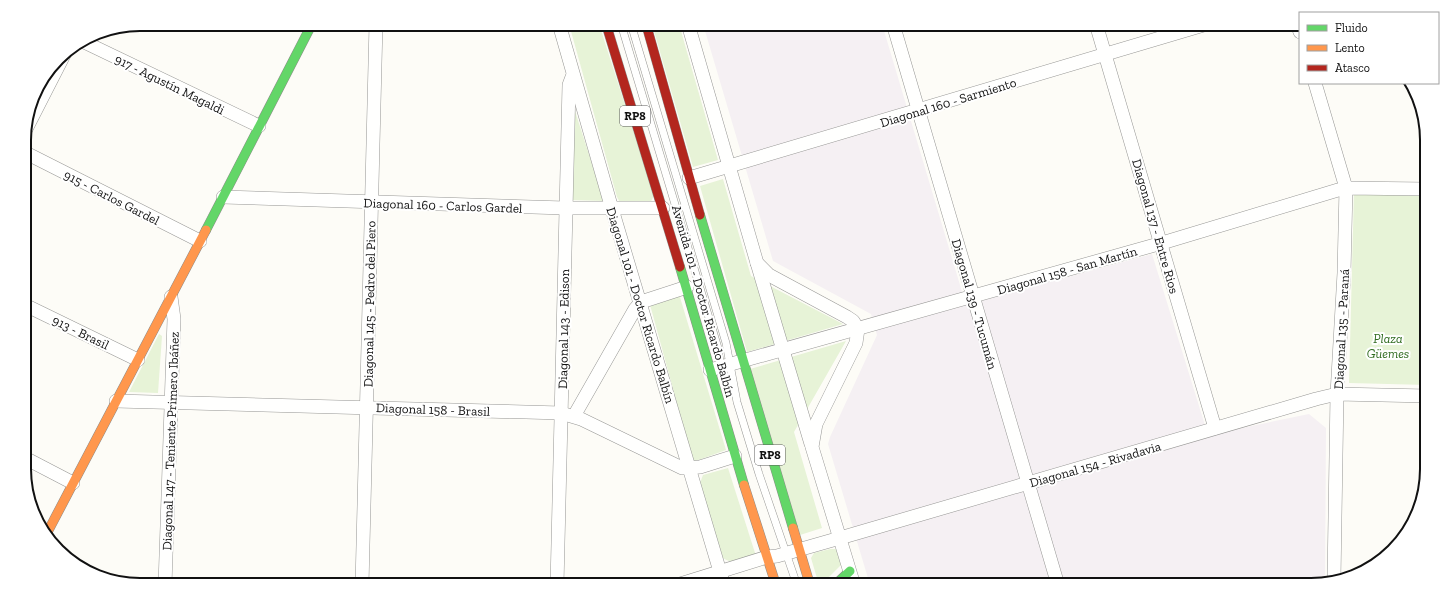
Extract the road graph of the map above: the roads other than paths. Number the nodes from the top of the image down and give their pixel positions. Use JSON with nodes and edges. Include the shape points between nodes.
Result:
{"nodes":[{"id":1,"x":308,"y":31,"type":"edge"},
{"id":2,"x":376,"y":31,"type":"edge"},
{"id":3,"x":562,"y":31,"type":"edge"},
{"id":4,"x":608,"y":31,"type":"edge"},
{"id":5,"x":623,"y":31,"type":"edge"},
{"id":6,"x":633,"y":31,"type":"edge"},
{"id":7,"x":648,"y":31,"type":"edge"},
{"id":8,"x":690,"y":31,"type":"edge"},
{"id":9,"x":895,"y":31,"type":"edge"},
{"id":10,"x":1098,"y":31,"type":"edge"},
{"id":11,"x":1184,"y":31,"type":"edge"},
{"id":12,"x":89,"y":44,"type":"edge"},
{"id":13,"x":1105,"y":55,"type":"junction"},
{"id":14,"x":56,"y":71,"type":"edge"},
{"id":15,"x":573,"y":73,"type":"junction"},
{"id":16,"x":1315,"y":84,"type":"edge"},
{"id":17,"x":918,"y":110,"type":"junction"},
{"id":18,"x":35,"y":111,"type":"edge"},
{"id":19,"x":259,"y":126,"type":"junction"},
{"id":20,"x":31,"y":156,"type":"edge"},
{"id":21,"x":730,"y":167,"type":"junction"},
{"id":22,"x":689,"y":178,"type":"junction"},
{"id":23,"x":1346,"y":188,"type":"junction"},
{"id":24,"x":1420,"y":190,"type":"edge"},
{"id":25,"x":223,"y":197,"type":"junction"},
{"id":26,"x":371,"y":203,"type":"junction"},
{"id":27,"x":565,"y":208,"type":"junction"},
{"id":28,"x":663,"y":208,"type":"junction"},
{"id":29,"x":612,"y":209,"type":"junction"},
{"id":30,"x":200,"y":241,"type":"junction"},
{"id":31,"x":1162,"y":243,"type":"junction"},
{"id":32,"x":757,"y":264,"type":"junction"},
{"id":33,"x":687,"y":287,"type":"junction"},
{"id":34,"x":973,"y":296,"type":"junction"},
{"id":35,"x":171,"y":297,"type":"junction"},
{"id":36,"x":641,"y":302,"type":"junction"},
{"id":37,"x":31,"y":308,"type":"edge"},
{"id":38,"x":858,"y":329,"type":"junction"},
{"id":39,"x":783,"y":349,"type":"junction"},
{"id":40,"x":138,"y":360,"type":"junction"},
{"id":41,"x":725,"y":367,"type":"junction"},
{"id":42,"x":1337,"y":394,"type":"junction"},
{"id":43,"x":726,"y":395,"type":"dead end"},
{"id":44,"x":1420,"y":396,"type":"edge"},
{"id":45,"x":116,"y":401,"type":"junction"},
{"id":46,"x":172,"y":402,"type":"junction"},
{"id":47,"x":728,"y":402,"type":"dead end"},
{"id":48,"x":366,"y":407,"type":"junction"},
{"id":49,"x":568,"y":414,"type":"junction"},
{"id":50,"x":1215,"y":428,"type":"junction"},
{"id":51,"x":812,"y":447,"type":"junction"},
{"id":52,"x":735,"y":456,"type":"junction"},
{"id":53,"x":31,"y":461,"type":"edge"},
{"id":54,"x":689,"y":469,"type":"junction"},
{"id":55,"x":73,"y":483,"type":"junction"},
{"id":56,"x":1028,"y":483,"type":"junction"},
{"id":57,"x":49,"y":529,"type":"edge"},
{"id":58,"x":840,"y":538,"type":"junction"},
{"id":59,"x":781,"y":555,"type":"junction"},
{"id":60,"x":850,"y":571,"type":"junction"},
{"id":61,"x":1334,"y":575,"type":"edge"},
{"id":62,"x":165,"y":578,"type":"edge"},
{"id":63,"x":362,"y":578,"type":"edge"},
{"id":64,"x":557,"y":578,"type":"edge"},
{"id":65,"x":723,"y":578,"type":"edge"},
{"id":66,"x":725,"y":578,"type":"edge"},
{"id":67,"x":777,"y":578,"type":"edge"},
{"id":68,"x":793,"y":578,"type":"edge"},
{"id":69,"x":803,"y":578,"type":"edge"},
{"id":70,"x":842,"y":578,"type":"edge"},
{"id":71,"x":852,"y":578,"type":"edge"},
{"id":72,"x":1056,"y":578,"type":"edge"}],
"edges":[{"from":1,"to":19,"type":"main road"},
{"from":2,"to":26,"type":"street","name":"Diagonal 145 - Pedro del Piero"},
{"from":3,"to":15,"type":"street","name":"Diagonal 101 - Doctor Ricardo Balbín"},
{"from":4,"to":28,"type":"main road","name":"Avenida 101 - Doctor Ricardo Balbín","number":"RP8"},
{"from":5,"to":41,"type":"lane"},
{"from":6,"to":41,"type":"lane","via":[[726,343]]},
{"from":7,"to":22,"type":"main road","name":"Avenida 101 - Doctor Ricardo Balbín","number":"RP8"},
{"from":8,"to":21,"type":"street"},
{"from":9,"to":17,"type":"street","name":"Diagonal 139 - Tucumán"},
{"from":10,"to":13,"type":"street","name":"Diagonal 137 - Entre Rios"},
{"from":11,"to":13,"type":"street","name":"Diagonal 160 - Sarmiento"},
{"from":12,"to":19,"type":"street","name":"917 - Agustín Magaldi"},
{"from":13,"to":17,"type":"street","name":"Diagonal 160 - Sarmiento"},
{"from":13,"to":31,"type":"street","name":"Diagonal 137 - Entre Rios"},
{"from":14,"to":18,"type":"street"},
{"from":15,"to":27,"type":"street","name":"Diagonal 143 - Edison","via":[[569,85]]},
{"from":15,"to":29,"type":"street","name":"Diagonal 101 - Doctor Ricardo Balbín"},
{"from":16,"to":23,"type":"street","name":"Diagonal 135 - Paraná"},
{"from":17,"to":21,"type":"street","name":"Diagonal 160 - Sarmiento"},
{"from":17,"to":34,"type":"street","name":"Diagonal 139 - Tucumán"},
{"from":19,"to":25,"type":"main road"},
{"from":20,"to":30,"type":"street","name":"915 - Carlos Gardel"},
{"from":21,"to":22,"type":"street","name":"Diagonal 160 - Sarmiento"},
{"from":21,"to":32,"type":"street"},
{"from":22,"to":41,"type":"main road","name":"Avenida 101 - Doctor Ricardo Balbín","number":"RP8"},
{"from":23,"to":24,"type":"street","name":"Diagonal 158 - San Martín"},
{"from":23,"to":31,"type":"street","name":"Diagonal 158 - San Martín"},
{"from":23,"to":42,"type":"street","name":"Diagonal 135 - Paraná"},
{"from":25,"to":26,"type":"street","name":"Diagonal 160 - Carlos Gardel"},
{"from":25,"to":30,"type":"main road"},
{"from":26,"to":27,"type":"street","name":"Diagonal 160 - Carlos Gardel"},
{"from":26,"to":48,"type":"street","name":"Diagonal 145 - Pedro del Piero"},
{"from":27,"to":29,"type":"street","name":"Diagonal 160 - Carlos Gardel"},
{"from":27,"to":49,"type":"street","name":"Diagonal 143 - Edison"},
{"from":28,"to":29,"type":"street","name":"Diagonal 160 - Carlos Gardel"},
{"from":28,"to":33,"type":"main road","name":"Avenida 101 - Doctor Ricardo Balbín","number":"RP8"},
{"from":29,"to":36,"type":"street","name":"Diagonal 101 - Doctor Ricardo Balbín"},
{"from":30,"to":35,"type":"main road"},
{"from":31,"to":34,"type":"street","name":"Diagonal 158 - San Martín"},
{"from":31,"to":50,"type":"street","name":"Diagonal 137 - Entre Rios"},
{"from":32,"to":38,"type":"street","via":[[770,275],[847,317]]},
{"from":32,"to":39,"type":"street"},
{"from":33,"to":36,"type":"street"},
{"from":33,"to":41,"type":"main road","name":"Avenida 101 - Doctor Ricardo Balbín","number":"RP8"},
{"from":34,"to":38,"type":"street","name":"Diagonal 158 - San Martín"},
{"from":34,"to":56,"type":"street","name":"Diagonal 139 - Tucumán"},
{"from":35,"to":40,"type":"main road"},
{"from":35,"to":46,"type":"street","name":"Diagonal 147 - Teniente Primero Ibáñez","via":[[174,319]]},
{"from":36,"to":49,"type":"street"},
{"from":36,"to":54,"type":"street","name":"Diagonal 101 - Doctor Ricardo Balbín"},
{"from":37,"to":40,"type":"street","name":"913 - Brasil"},
{"from":38,"to":39,"type":"street","name":"Diagonal 158 - San Martín"},
{"from":38,"to":51,"type":"street","via":[[856,343],[816,424]]},
{"from":39,"to":41,"type":"street","name":"Diagonal 158 - San Martín"},
{"from":39,"to":51,"type":"street"},
{"from":40,"to":45,"type":"main road"},
{"from":41,"to":52,"type":"main road","name":"Avenida 101 - Doctor Ricardo Balbín","number":"RP8"},
{"from":41,"to":59,"type":"main road","name":"Avenida 101 - Doctor Ricardo Balbín","number":"RP8"},
{"from":41,"to":59,"type":"lane","via":[[759,474]]},
{"from":42,"to":44,"type":"street","name":"Diagonal 154 - Rivadavia"},
{"from":42,"to":50,"type":"street","name":"Diagonal 154 - Rivadavia"},
{"from":42,"to":61,"type":"street","name":"Diagonal 135 - Paraná"},
{"from":43,"to":47,"type":"lane"},
{"from":45,"to":46,"type":"street","name":"Diagonal 158 - Brasil"},
{"from":45,"to":55,"type":"main road"},
{"from":46,"to":48,"type":"street","name":"Diagonal 158 - Brasil"},
{"from":46,"to":62,"type":"street","name":"Diagonal 147 - Teniente Primero Ibáñez"},
{"from":48,"to":49,"type":"street","name":"Diagonal 158 - Brasil"},
{"from":48,"to":63,"type":"street","name":"Diagonal 145 - Pedro del Piero"},
{"from":49,"to":54,"type":"street","name":"Diagonal 158 - Brasil","via":[[675,465]]},
{"from":49,"to":64,"type":"street","name":"Diagonal 143 - Edison"},
{"from":50,"to":56,"type":"street","name":"Diagonal 154 - Rivadavia"},
{"from":51,"to":58,"type":"street"},
{"from":52,"to":54,"type":"street","name":"Diagonal 158 - Brasil","via":[[700,468]]},
{"from":52,"to":59,"type":"main road","name":"Avenida 101 - Doctor Ricardo Balbín","number":"RP8"},
{"from":53,"to":55,"type":"street"},
{"from":54,"to":65,"type":"street","name":"Diagonal 101 - Doctor Ricardo Balbín"},
{"from":55,"to":57,"type":"main road"},
{"from":56,"to":58,"type":"street","name":"Diagonal 154 - Rivadavia"},
{"from":56,"to":72,"type":"street","name":"Diagonal 139 - Tucumán"},
{"from":58,"to":59,"type":"street","name":"Diagonal 154 - Rivadavia"},
{"from":58,"to":60,"type":"street"},
{"from":59,"to":66,"type":"street","name":"Diagonal 154 - Rivadavia"},
{"from":59,"to":67,"type":"main road","name":"Avenida 101 - Doctor Ricardo Balbín","number":"RP8"},
{"from":59,"to":68,"type":"lane"},
{"from":59,"to":69,"type":"main road","name":"Avenida 101 - Doctor Ricardo Balbín","number":"RP8"},
{"from":60,"to":70,"type":"main road"},
{"from":60,"to":71,"type":"street"}]}
